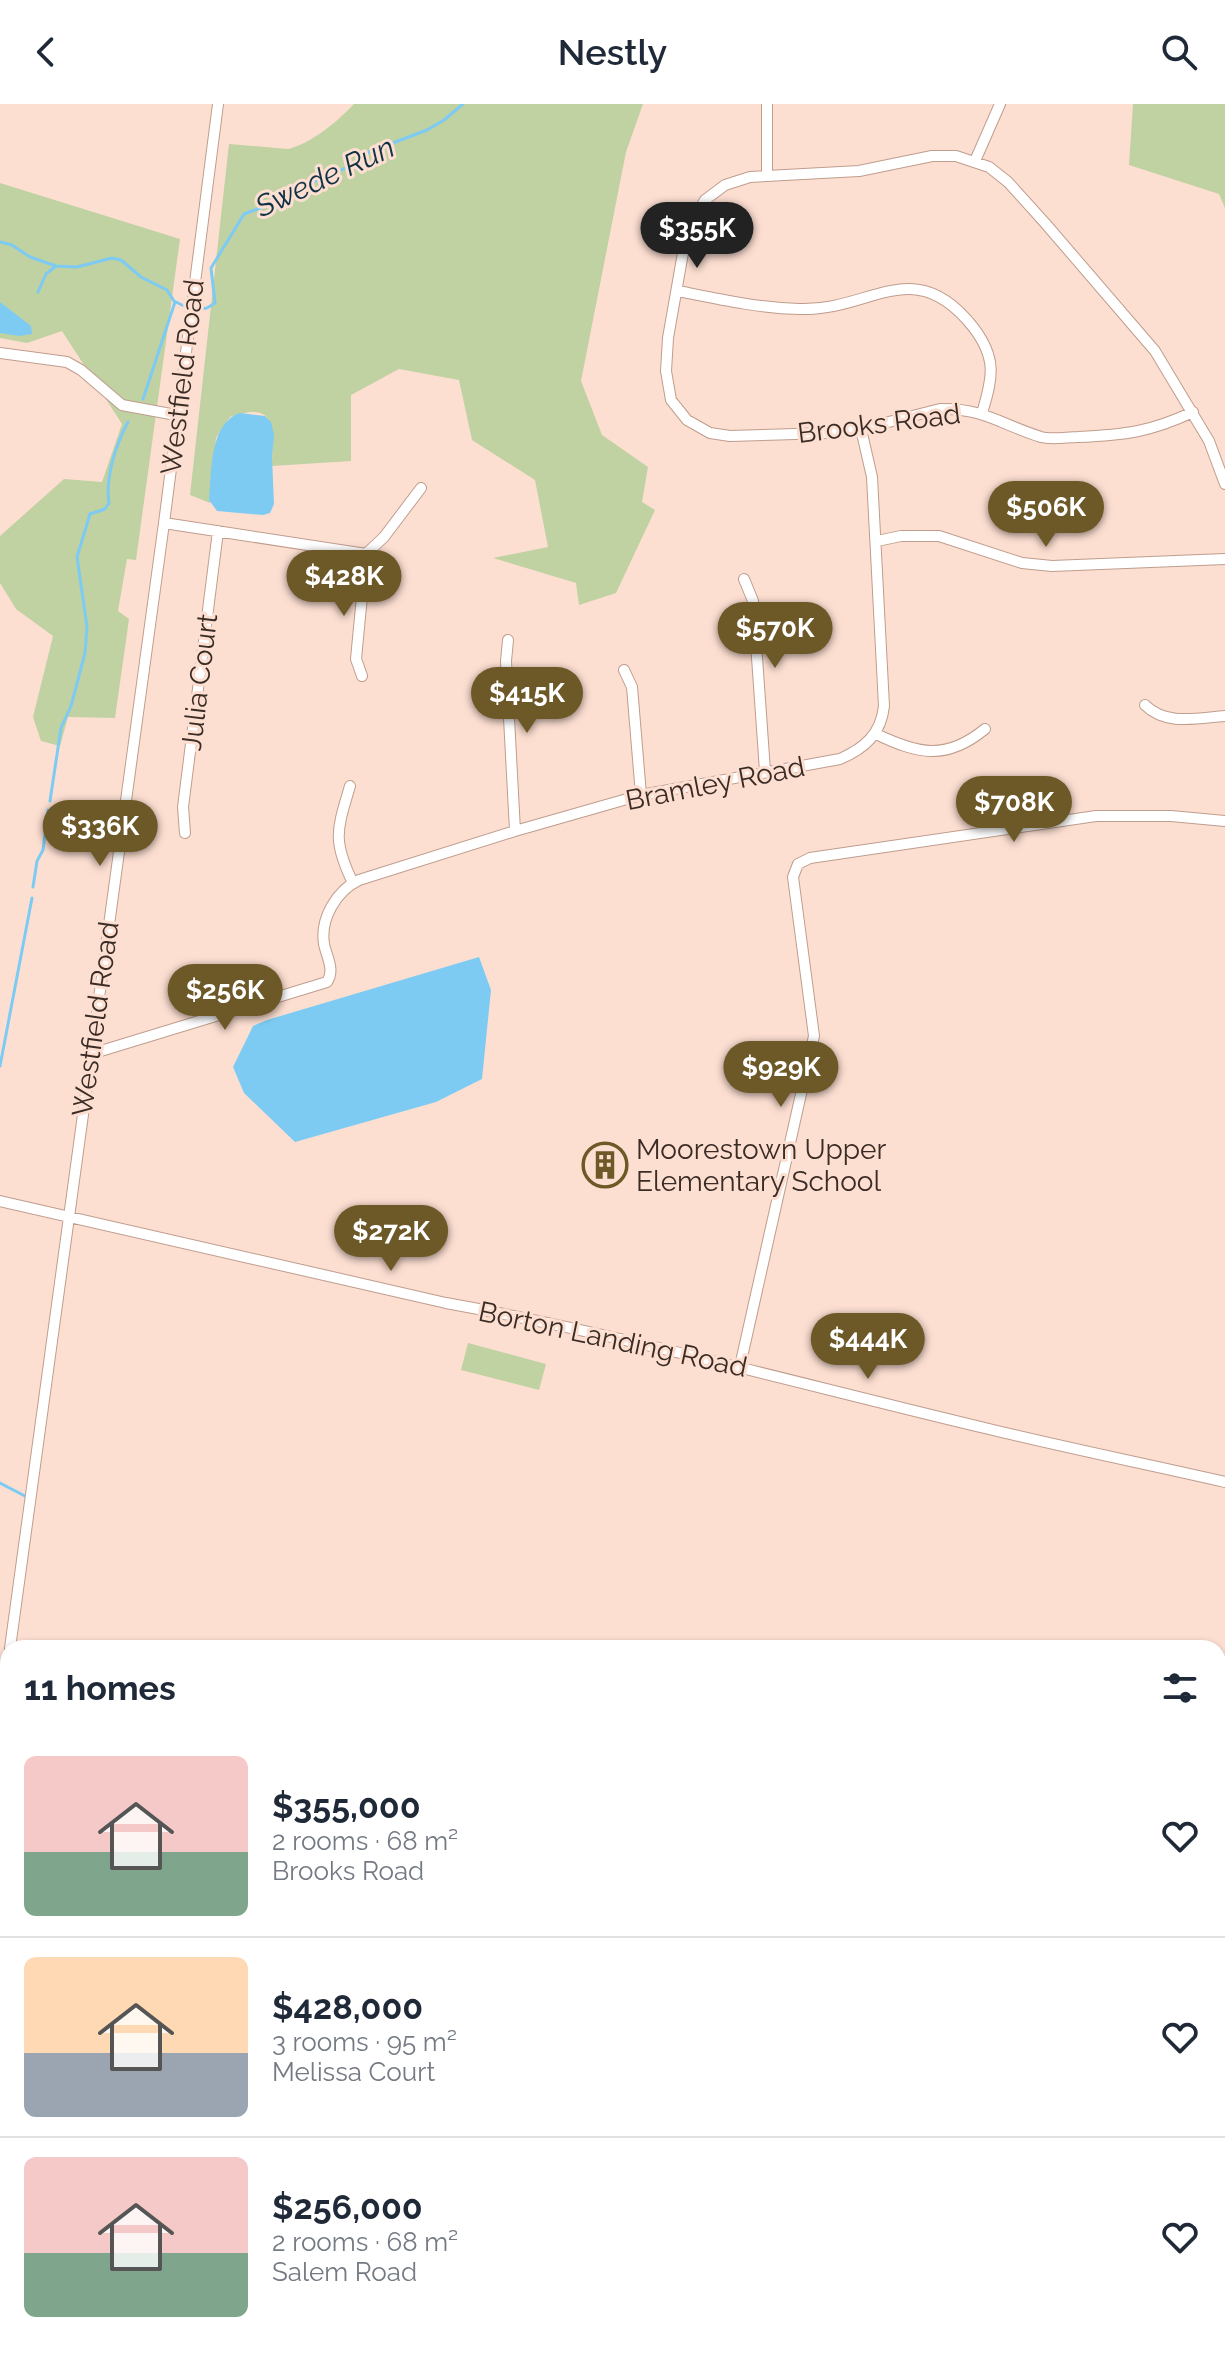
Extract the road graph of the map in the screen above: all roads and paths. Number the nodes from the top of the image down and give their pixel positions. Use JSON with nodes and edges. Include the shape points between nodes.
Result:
{"nodes":[{"id":1,"x":218,"y":104,"type":"edge"},
{"id":2,"x":767,"y":104,"type":"edge"},
{"id":3,"x":1000,"y":104,"type":"edge"},
{"id":4,"x":975,"y":161,"type":"junction"},
{"id":5,"x":767,"y":175,"type":"junction"},
{"id":6,"x":678,"y":291,"type":"junction"},
{"id":7,"x":0,"y":353,"type":"edge"},
{"id":8,"x":1193,"y":412,"type":"junction"},
{"id":9,"x":982,"y":413,"type":"junction"},
{"id":10,"x":176,"y":415,"type":"junction"},
{"id":11,"x":861,"y":429,"type":"junction"},
{"id":12,"x":1225,"y":484,"type":"edge"},
{"id":13,"x":421,"y":488,"type":"dead end"},
{"id":14,"x":164,"y":523,"type":"junction"},
{"id":15,"x":218,"y":531,"type":"junction"},
{"id":16,"x":877,"y":541,"type":"junction"},
{"id":17,"x":366,"y":554,"type":"junction"},
{"id":18,"x":1225,"y":559,"type":"edge"},
{"id":19,"x":744,"y":579,"type":"dead end"},
{"id":20,"x":508,"y":640,"type":"dead end"},
{"id":21,"x":624,"y":670,"type":"dead end"},
{"id":22,"x":362,"y":676,"type":"dead end"},
{"id":23,"x":1145,"y":705,"type":"dead end"},
{"id":24,"x":1225,"y":716,"type":"edge"},
{"id":25,"x":985,"y":729,"type":"dead end"},
{"id":26,"x":876,"y":734,"type":"junction"},
{"id":27,"x":765,"y":771,"type":"junction"},
{"id":28,"x":350,"y":786,"type":"dead end"},
{"id":29,"x":641,"y":795,"type":"junction"},
{"id":30,"x":1225,"y":821,"type":"edge"},
{"id":31,"x":515,"y":831,"type":"junction"},
{"id":32,"x":185,"y":833,"type":"dead end"},
{"id":33,"x":353,"y":883,"type":"junction"},
{"id":34,"x":91,"y":1054,"type":"junction"},
{"id":35,"x":0,"y":1201,"type":"edge"},
{"id":36,"x":67,"y":1217,"type":"junction"},
{"id":37,"x":740,"y":1366,"type":"junction"},
{"id":38,"x":1225,"y":1482,"type":"edge"},
{"id":39,"x":11,"y":1640,"type":"edge"}],
"edges":[{"from":1,"to":10,"type":"street","name":"Westfield Road"},
{"from":2,"to":5,"type":"street"},
{"from":3,"to":4,"type":"street"},
{"from":4,"to":5,"type":"street","name":"Brooks Road","via":[[932,156],[859,171]]},
{"from":4,"to":8,"type":"street","name":"Brooks Road","via":[[1008,182],[1045,223],[1155,351]]},
{"from":5,"to":6,"type":"street","name":"Brooks Road","via":[[725,185],[697,209],[687,230]]},
{"from":6,"to":9,"type":"street","via":[[801,309],[896,290],[939,295],[964,316],[990,353]]},
{"from":6,"to":11,"type":"street","name":"Brooks Road","via":[[666,371],[671,400],[687,420],[710,433],[730,436]]},
{"from":7,"to":10,"type":"street","via":[[67,362],[122,405]]},
{"from":8,"to":9,"type":"street","name":"Brooks Road","via":[[1126,435],[1045,438]]},
{"from":8,"to":12,"type":"street","name":"Brooks Road"},
{"from":9,"to":11,"type":"street","name":"Brooks Road","via":[[940,409]]},
{"from":10,"to":14,"type":"street","name":"Westfield Road"},
{"from":11,"to":16,"type":"street","via":[[872,477]]},
{"from":13,"to":17,"type":"street"},
{"from":14,"to":15,"type":"street"},
{"from":14,"to":34,"type":"street","name":"Westfield Road"},
{"from":15,"to":17,"type":"street"},
{"from":15,"to":32,"type":"street","name":"Julia Court","via":[[183,807]]},
{"from":16,"to":18,"type":"street","via":[[939,536],[1022,563],[1052,566]]},
{"from":16,"to":26,"type":"street","via":[[884,706]]},
{"from":17,"to":22,"type":"street","via":[[356,659]]},
{"from":19,"to":27,"type":"street","via":[[753,601]]},
{"from":20,"to":31,"type":"street"},
{"from":21,"to":29,"type":"street","via":[[632,687]]},
{"from":23,"to":24,"type":"street","via":[[1156,716],[1181,720]]},
{"from":25,"to":26,"type":"street","via":[[969,742],[924,751]]},
{"from":26,"to":27,"type":"street","name":"Bramley Road","via":[[861,750],[840,759]]},
{"from":27,"to":29,"type":"street","name":"Bramley Road"},
{"from":28,"to":33,"type":"street","via":[[337,836]]},
{"from":29,"to":31,"type":"street","name":"Bramley Road"},
{"from":30,"to":37,"type":"street","via":[[1096,816],[798,864],[793,877],[814,1036]]},
{"from":31,"to":33,"type":"street","name":"Bramley Road"},
{"from":33,"to":34,"type":"street","via":[[336,900],[325,923],[331,977],[324,984]]},
{"from":34,"to":36,"type":"street","name":"Westfield Road"},
{"from":35,"to":36,"type":"street","name":"Borton Landing Road"},
{"from":36,"to":37,"type":"street","name":"Borton Landing Road"},
{"from":36,"to":39,"type":"street","name":"Westfield Road"},
{"from":37,"to":38,"type":"street","name":"Borton Landing Road","via":[[990,1430]]}]}
